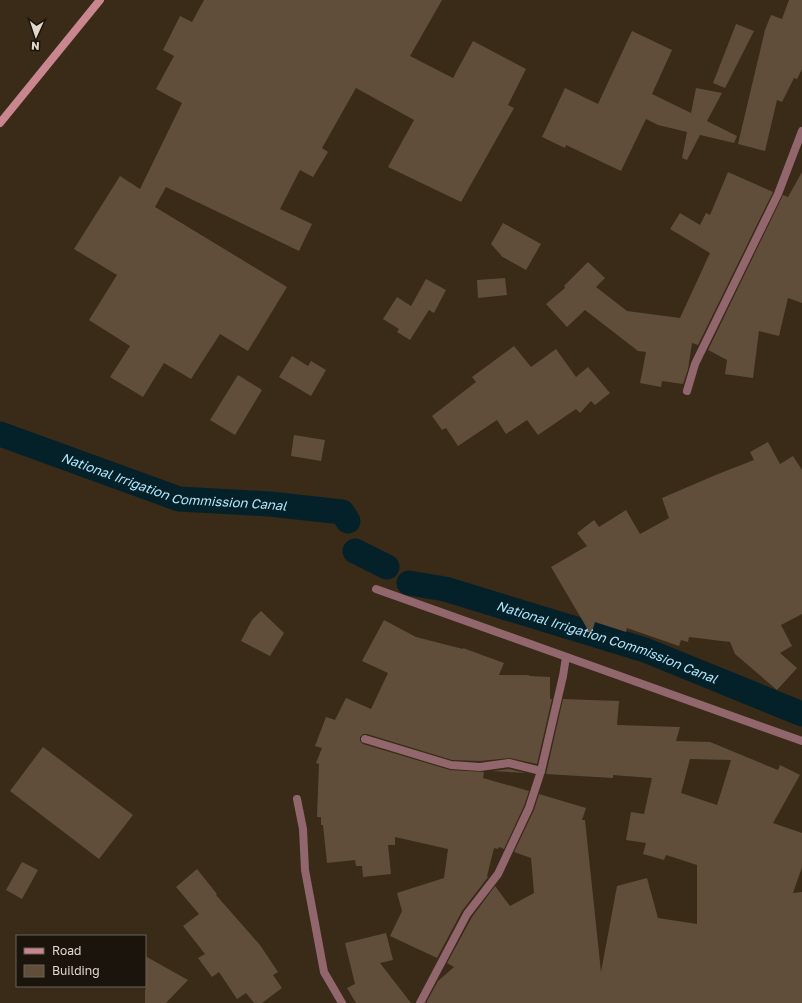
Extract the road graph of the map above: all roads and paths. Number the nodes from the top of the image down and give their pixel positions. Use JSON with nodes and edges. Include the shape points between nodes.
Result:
{"nodes":[{"id":1,"x":100,"y":0,"type":"edge"},
{"id":2,"x":0,"y":122,"type":"edge"},
{"id":3,"x":802,"y":131,"type":"edge"},
{"id":4,"x":687,"y":392,"type":"dead end"},
{"id":5,"x":376,"y":588,"type":"dead end"},
{"id":6,"x":566,"y":657,"type":"junction"},
{"id":7,"x":364,"y":740,"type":"dead end"},
{"id":8,"x":802,"y":741,"type":"edge"},
{"id":9,"x":541,"y":771,"type":"junction"},
{"id":10,"x":297,"y":799,"type":"dead end"},
{"id":11,"x":342,"y":1003,"type":"edge"},
{"id":12,"x":420,"y":1003,"type":"edge"}],
"edges":[{"from":1,"to":2,"type":"main road"},
{"from":3,"to":4,"type":"street","via":[[778,194],[695,364]]},
{"from":5,"to":6,"type":"street"},
{"from":6,"to":8,"type":"street"},
{"from":6,"to":9,"type":"street"},
{"from":7,"to":9,"type":"street","via":[[451,765],[480,767],[509,763]]},
{"from":9,"to":12,"type":"street","via":[[529,808],[498,874],[467,914]]},
{"from":10,"to":11,"type":"street","via":[[303,829],[305,870],[324,972]]}]}
